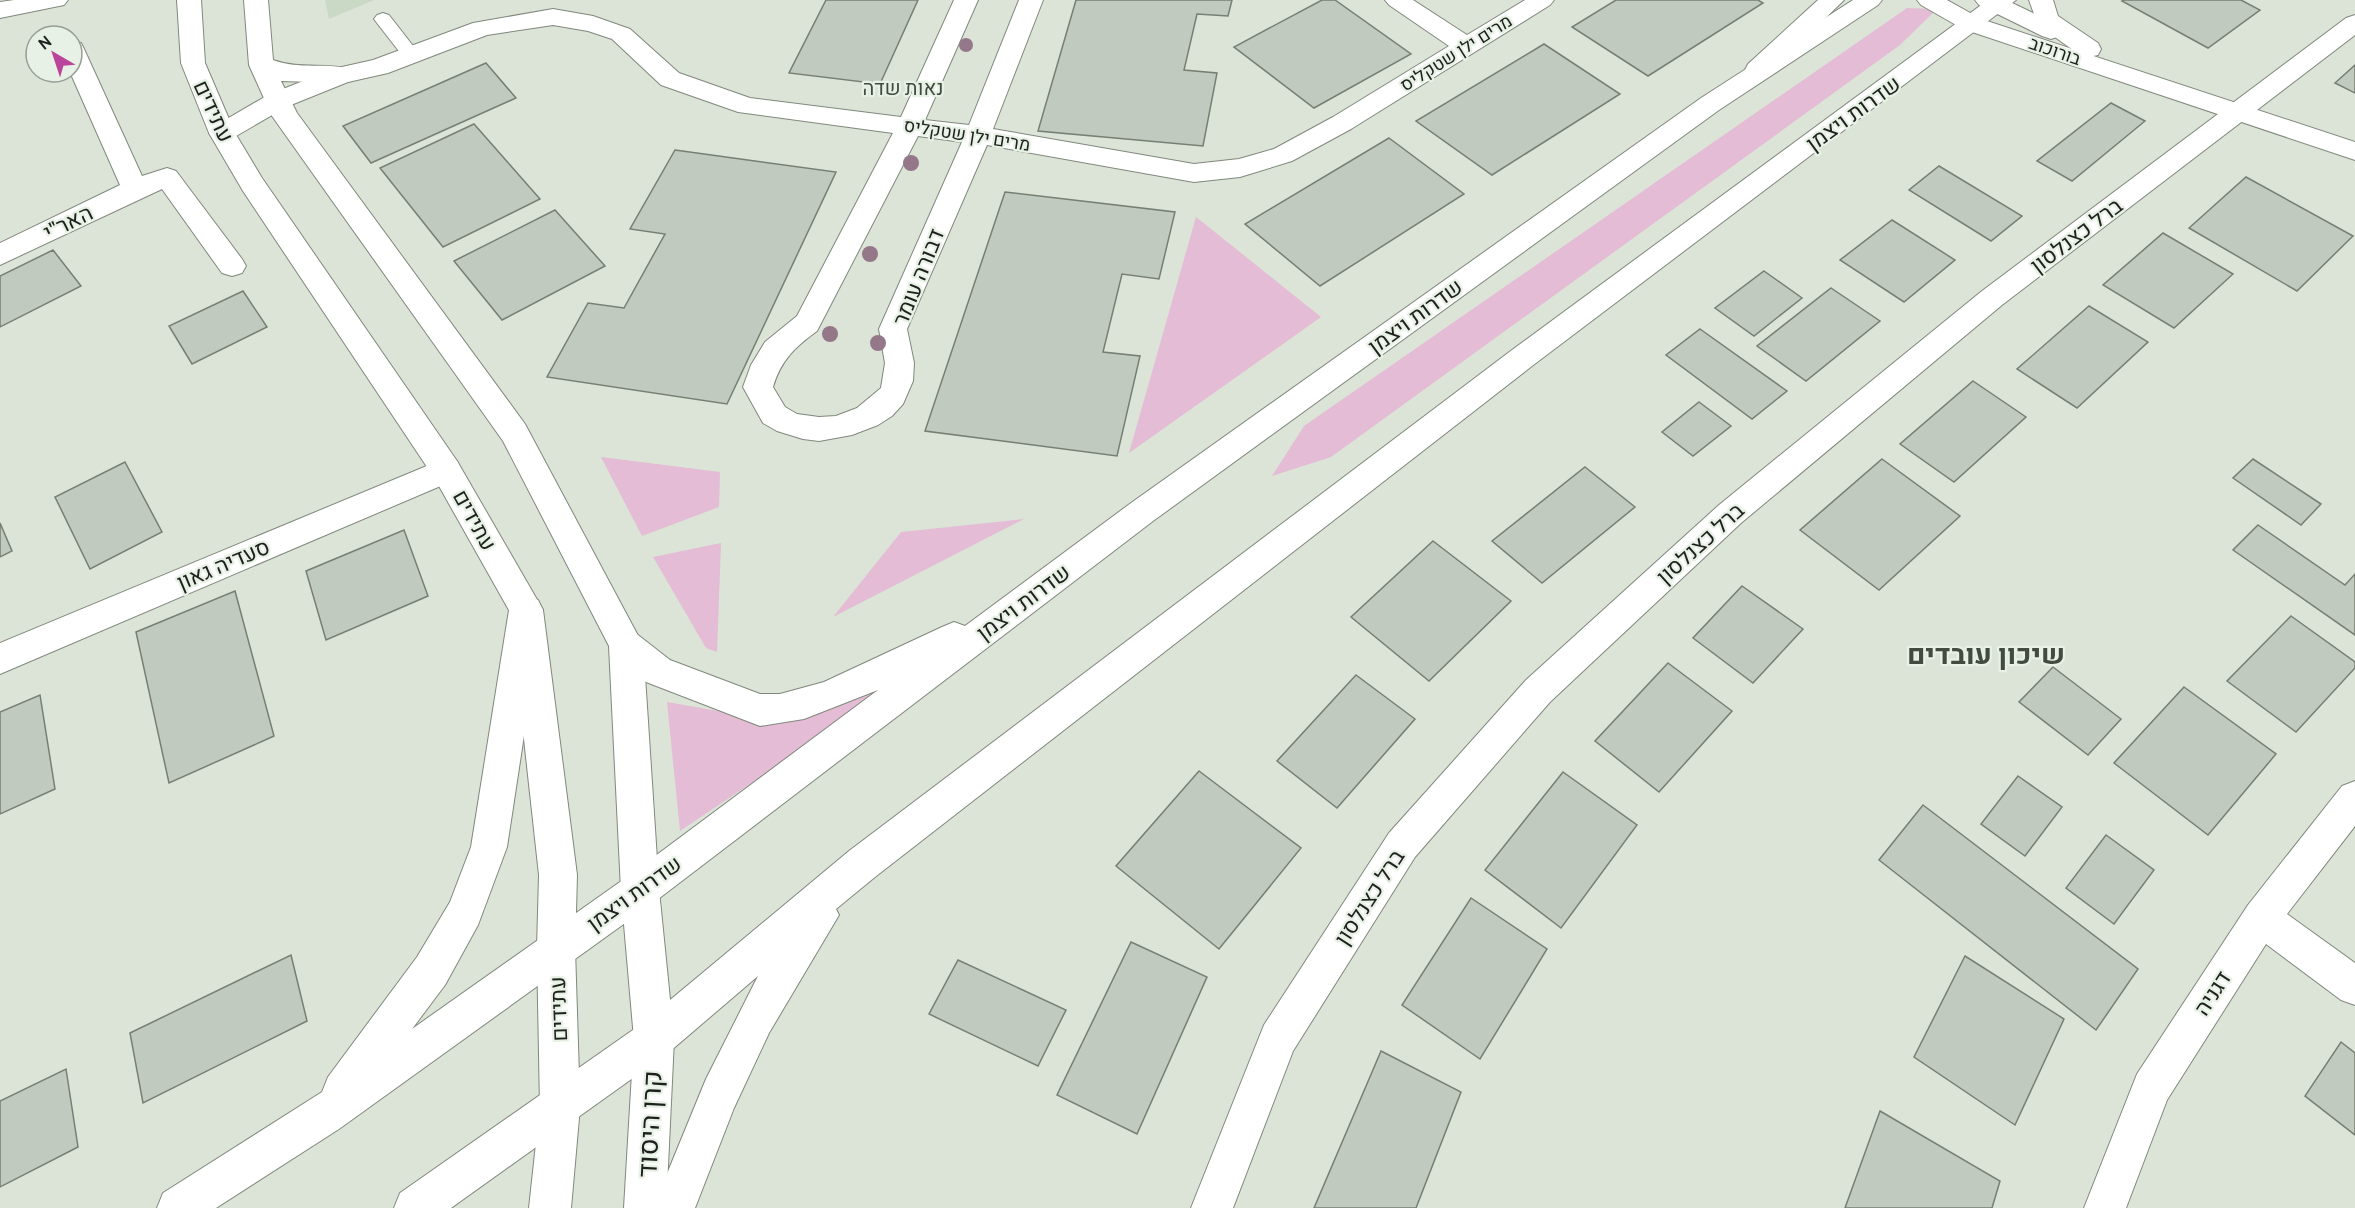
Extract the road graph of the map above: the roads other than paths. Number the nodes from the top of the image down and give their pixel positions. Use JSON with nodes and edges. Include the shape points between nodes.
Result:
{"nodes":[{"id":1,"x":56,"y":0,"type":"edge"},
{"id":2,"x":68,"y":0,"type":"edge"},
{"id":3,"x":189,"y":0,"type":"edge"},
{"id":4,"x":255,"y":0,"type":"edge"},
{"id":5,"x":966,"y":0,"type":"edge"},
{"id":6,"x":1031,"y":0,"type":"edge"},
{"id":7,"x":1397,"y":0,"type":"edge"},
{"id":8,"x":1542,"y":0,"type":"edge"},
{"id":9,"x":1832,"y":0,"type":"edge"},
{"id":10,"x":1870,"y":0,"type":"edge"},
{"id":11,"x":1929,"y":0,"type":"edge"},
{"id":12,"x":2041,"y":0,"type":"edge"},
{"id":13,"x":1990,"y":7,"type":"edge"},
{"id":14,"x":0,"y":10,"type":"edge"},
{"id":15,"x":383,"y":19,"type":"dead end"},
{"id":16,"x":2355,"y":23,"type":"edge"},
{"id":17,"x":67,"y":24,"type":"edge"},
{"id":18,"x":1466,"y":46,"type":"junction"},
{"id":19,"x":2089,"y":49,"type":"junction"},
{"id":20,"x":411,"y":55,"type":"junction"},
{"id":21,"x":261,"y":65,"type":"junction"},
{"id":22,"x":379,"y":67,"type":"junction"},
{"id":23,"x":84,"y":75,"type":"edge"},
{"id":24,"x":342,"y":75,"type":"junction"},
{"id":25,"x":1748,"y":78,"type":"junction"},
{"id":26,"x":2186,"y":95,"type":"junction"},
{"id":27,"x":281,"y":108,"type":"junction"},
{"id":28,"x":2240,"y":112,"type":"junction"},
{"id":29,"x":910,"y":126,"type":"junction"},
{"id":30,"x":222,"y":133,"type":"junction"},
{"id":31,"x":978,"y":135,"type":"junction"},
{"id":32,"x":2355,"y":151,"type":"edge"},
{"id":33,"x":135,"y":189,"type":"junction"},
{"id":34,"x":0,"y":255,"type":"edge"},
{"id":35,"x":232,"y":266,"type":"dead end"},
{"id":36,"x":446,"y":470,"type":"junction"},
{"id":37,"x":1017,"y":607,"type":"junction"},
{"id":38,"x":526,"y":610,"type":"junction"},
{"id":39,"x":626,"y":645,"type":"junction"},
{"id":40,"x":0,"y":658,"type":"edge"},
{"id":41,"x":2355,"y":798,"type":"edge"},
{"id":42,"x":862,"y":864,"type":"junction"},
{"id":43,"x":639,"y":890,"type":"junction"},
{"id":44,"x":2260,"y":918,"type":"junction"},
{"id":45,"x":556,"y":949,"type":"junction"},
{"id":46,"x":2355,"y":986,"type":"edge"},
{"id":47,"x":654,"y":1039,"type":"junction"},
{"id":48,"x":560,"y":1107,"type":"junction"},
{"id":49,"x":325,"y":1115,"type":"junction"},
{"id":50,"x":178,"y":1208,"type":"edge"},
{"id":51,"x":415,"y":1208,"type":"edge"},
{"id":52,"x":550,"y":1208,"type":"edge"},
{"id":53,"x":645,"y":1208,"type":"edge"},
{"id":54,"x":674,"y":1208,"type":"edge"},
{"id":55,"x":1212,"y":1208,"type":"edge"},
{"id":56,"x":2105,"y":1208,"type":"edge"}],
"edges":[{"from":1,"to":14,"type":"street"},
{"from":2,"to":17,"type":"street"},
{"from":3,"to":30,"type":"street","name":"עתידים","via":[[193,63]]},
{"from":4,"to":21,"type":"street"},
{"from":5,"to":29,"type":"street","name":"דבורה עומר"},
{"from":6,"to":31,"type":"street","name":"דבורה עומר"},
{"from":7,"to":18,"type":"street"},
{"from":8,"to":18,"type":"street","name":"מרים ילן שטקליס"},
{"from":9,"to":25,"type":"street"},
{"from":10,"to":25,"type":"street","name":"שדרות ויצמן"},
{"from":11,"to":13,"type":"street","name":"בורוכוב"},
{"from":12,"to":19,"type":"street","via":[[2047,20]]},
{"from":13,"to":19,"type":"street","name":"בורוכוב"},
{"from":13,"to":26,"type":"street","name":"בורוכוב"},
{"from":13,"to":42,"type":"street","name":"שדרות ויצמן","via":[[1522,358]]},
{"from":15,"to":20,"type":"lane"},
{"from":16,"to":28,"type":"street","name":"ברל כצנלסון"},
{"from":18,"to":31,"type":"street","name":"מרים ילן שטקליס","via":[[1283,155],[1240,168],[1194,173]]},
{"from":19,"to":26,"type":"street","name":"בורוכוב"},
{"from":20,"to":22,"type":"street","name":"מרים ילן שטקליס"},
{"from":20,"to":29,"type":"street","name":"מרים ילן שטקליס","via":[[483,28],[553,17],[621,34],[670,79],[747,106]]},
{"from":21,"to":24,"type":"street","via":[[289,75]]},
{"from":21,"to":27,"type":"street"},
{"from":22,"to":24,"type":"street","name":"מרים ילן שטקליס"},
{"from":22,"to":27,"type":"street","name":"מרים ילן שטקליס","via":[[352,85]]},
{"from":23,"to":33,"type":"street"},
{"from":24,"to":27,"type":"street","name":"מרים ילן שטקליס"},
{"from":25,"to":37,"type":"street","name":"שדרות ויצמן"},
{"from":26,"to":28,"type":"street","name":"בורוכוב"},
{"from":27,"to":30,"type":"street","name":"מרים ילן שטקליס"},
{"from":27,"to":39,"type":"street","via":[[514,433]]},
{"from":28,"to":32,"type":"street","name":"בורוכוב"},
{"from":28,"to":55,"type":"street","name":"ברל כצנלסון","via":[[1965,320],[1730,514],[1538,690],[1402,845],[1278,1039]]},
{"from":29,"to":31,"type":"street","name":"מרים ילן שטקליס"},
{"from":29,"to":31,"type":"street","name":"דבורה עומר","via":[[807,323],[784,339],[765,361],[759,387],[772,414],[790,424],[817,429],[850,424],[874,412],[892,396],[899,354],[893,328]]},
{"from":30,"to":36,"type":"street","name":"עתידים","via":[[252,184]]},
{"from":33,"to":34,"type":"street","name":"האר\"י"},
{"from":33,"to":35,"type":"street","name":"האר\"י","via":[[167,177]]},
{"from":36,"to":38,"type":"street","name":"עתידים"},
{"from":36,"to":40,"type":"street","name":"סעדיה גאון"},
{"from":37,"to":39,"type":"street","via":[[824,696],[776,711],[750,706],[658,671]]},
{"from":37,"to":43,"type":"street","name":"שדרות ויצמן"},
{"from":38,"to":45,"type":"street","name":"עתידים","via":[[558,875]]},
{"from":38,"to":49,"type":"street","via":[[489,848],[465,912],[431,970]]},
{"from":39,"to":43,"type":"street"},
{"from":41,"to":44,"type":"street","name":"דגניה"},
{"from":42,"to":47,"type":"street","name":"שדרות ויצמן"},
{"from":42,"to":54,"type":"street","via":[[826,906],[776,979],[706,1127]]},
{"from":43,"to":45,"type":"street","name":"שדרות ויצמן"},
{"from":43,"to":47,"type":"street"},
{"from":44,"to":46,"type":"street"},
{"from":44,"to":56,"type":"street","name":"דגניה","via":[[2151,1089]]},
{"from":45,"to":48,"type":"street","name":"עתידים"},
{"from":45,"to":49,"type":"street","name":"שדרות ויצמן"},
{"from":47,"to":48,"type":"street","name":"שדרות ויצמן"},
{"from":47,"to":53,"type":"street","name":"קרן היסוד"},
{"from":48,"to":51,"type":"street","name":"שדרות ויצמן"},
{"from":48,"to":52,"type":"street"},
{"from":49,"to":50,"type":"street","name":"שדרות ויצמן"}]}
